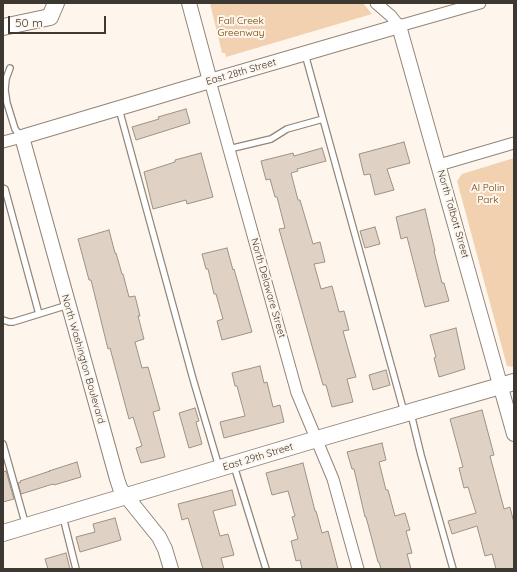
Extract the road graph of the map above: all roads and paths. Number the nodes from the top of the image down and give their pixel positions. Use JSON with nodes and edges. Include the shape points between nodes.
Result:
{"nodes":[{"id":1,"x":56,"y":3,"type":"edge"},
{"id":2,"x":189,"y":3,"type":"edge"},
{"id":3,"x":376,"y":3,"type":"edge"},
{"id":4,"x":480,"y":3,"type":"edge"},
{"id":5,"x":399,"y":26,"type":"junction"},
{"id":6,"x":3,"y":27,"type":"edge"},
{"id":7,"x":305,"y":54,"type":"junction"},
{"id":8,"x":10,"y":68,"type":"dead end"},
{"id":9,"x":210,"y":81,"type":"junction"},
{"id":10,"x":119,"y":109,"type":"junction"},
{"id":11,"x":323,"y":119,"type":"junction"},
{"id":12,"x":22,"y":137,"type":"junction"},
{"id":13,"x":3,"y":142,"type":"edge"},
{"id":14,"x":514,"y":143,"type":"edge"},
{"id":15,"x":229,"y":149,"type":"junction"},
{"id":16,"x":439,"y":165,"type":"junction"},
{"id":17,"x":3,"y":188,"type":"edge"},
{"id":18,"x":68,"y":305,"type":"junction"},
{"id":19,"x":39,"y":314,"type":"junction"},
{"id":20,"x":3,"y":320,"type":"edge"},
{"id":21,"x":507,"y":384,"type":"edge"},
{"id":22,"x":407,"y":413,"type":"junction"},
{"id":23,"x":514,"y":434,"type":"edge"},
{"id":24,"x":317,"y":439,"type":"junction"},
{"id":25,"x":3,"y":444,"type":"edge"},
{"id":26,"x":227,"y":466,"type":"junction"},
{"id":27,"x":126,"y":496,"type":"junction"},
{"id":28,"x":62,"y":515,"type":"junction"},
{"id":29,"x":26,"y":526,"type":"junction"},
{"id":30,"x":3,"y":533,"type":"edge"},
{"id":31,"x":76,"y":569,"type":"edge"},
{"id":32,"x":170,"y":569,"type":"edge"},
{"id":33,"x":266,"y":569,"type":"edge"},
{"id":34,"x":358,"y":569,"type":"edge"},
{"id":35,"x":453,"y":569,"type":"edge"}],
"edges":[{"from":1,"to":6,"type":"main road","via":[[50,17]]},
{"from":2,"to":9,"type":"street","name":"North Delaware Street"},
{"from":3,"to":5,"type":"street","name":"North Talbott Street"},
{"from":4,"to":5,"type":"street","name":"East 28th Street"},
{"from":5,"to":7,"type":"street","name":"East 28th Street"},
{"from":5,"to":16,"type":"street","name":"North Talbott Street"},
{"from":7,"to":9,"type":"street","name":"East 28th Street"},
{"from":7,"to":11,"type":"lane"},
{"from":8,"to":12,"type":"lane","via":[[5,90],[15,129]]},
{"from":9,"to":10,"type":"street","name":"East 28th Street"},
{"from":9,"to":15,"type":"street","name":"North Delaware Street"},
{"from":10,"to":12,"type":"street","name":"East 28th Street"},
{"from":10,"to":26,"type":"lane","via":[[193,379]]},
{"from":11,"to":15,"type":"lane","via":[[287,129],[271,139]]},
{"from":11,"to":22,"type":"lane"},
{"from":12,"to":13,"type":"street","name":"East 28th Street"},
{"from":12,"to":18,"type":"street","name":"North Washington Boulevard"},
{"from":14,"to":16,"type":"street"},
{"from":15,"to":24,"type":"street","name":"North Delaware Street","via":[[297,394]]},
{"from":16,"to":21,"type":"street","name":"North Talbott Street"},
{"from":17,"to":19,"type":"lane"},
{"from":18,"to":19,"type":"lane"},
{"from":18,"to":27,"type":"street","name":"North Washington Boulevard","via":[[117,479]]},
{"from":19,"to":20,"type":"lane","via":[[13,322]]},
{"from":21,"to":22,"type":"main road","name":"East 29th Street"},
{"from":21,"to":23,"type":"street","name":"North Talbott Street"},
{"from":22,"to":24,"type":"main road","name":"East 29th Street"},
{"from":22,"to":35,"type":"lane"},
{"from":24,"to":26,"type":"main road","name":"East 29th Street"},
{"from":24,"to":34,"type":"street","name":"North Delaware Street","via":[[333,479]]},
{"from":25,"to":29,"type":"lane"},
{"from":26,"to":27,"type":"main road","name":"East 29th Street"},
{"from":26,"to":33,"type":"lane"},
{"from":27,"to":28,"type":"main road","name":"East 29th Street"},
{"from":27,"to":32,"type":"street","name":"North Washington Boulevard","via":[[159,537]]},
{"from":28,"to":29,"type":"main road","name":"East 29th Street"},
{"from":28,"to":31,"type":"lane"},
{"from":29,"to":30,"type":"main road","name":"East 29th Street"}]}
